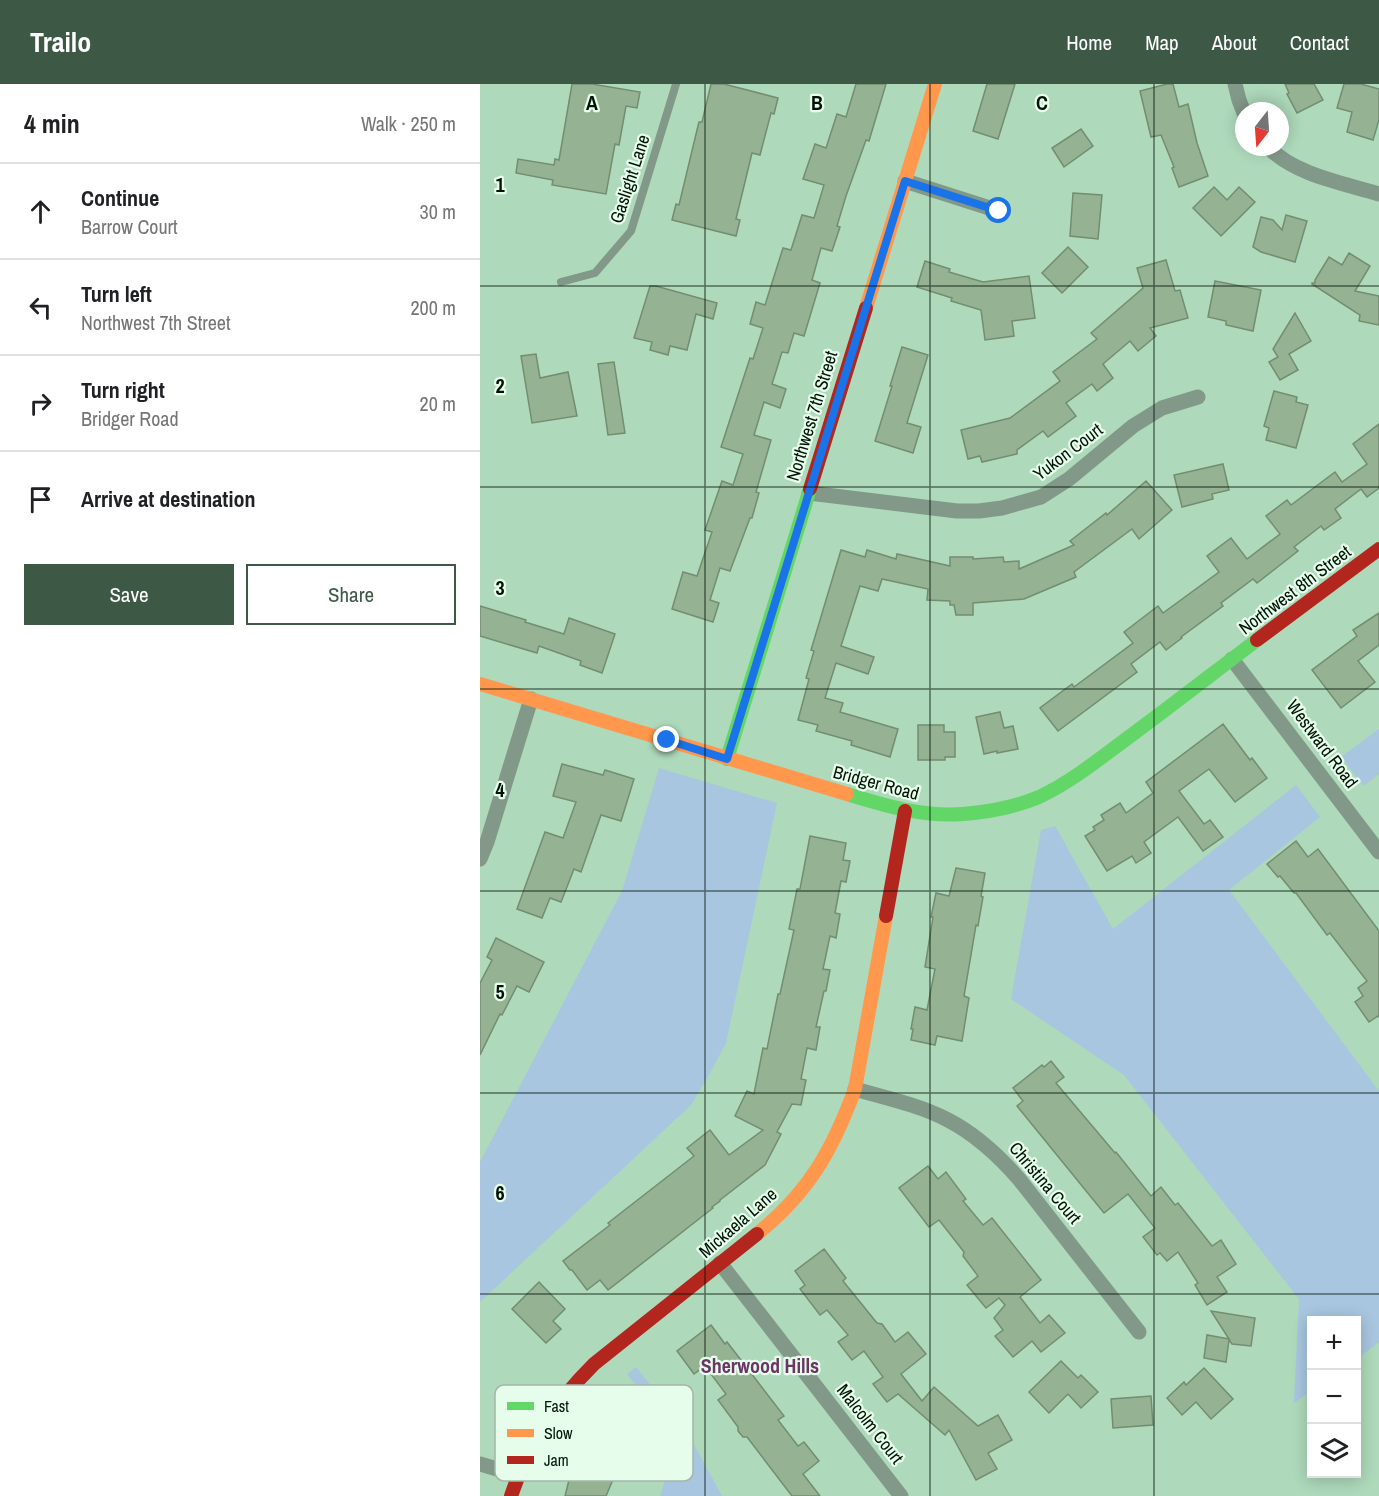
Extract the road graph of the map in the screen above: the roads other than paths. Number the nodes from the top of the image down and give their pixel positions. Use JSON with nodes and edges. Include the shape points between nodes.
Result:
{"nodes":[{"id":1,"x":676,"y":84,"type":"edge"},
{"id":2,"x":935,"y":84,"type":"edge"},
{"id":3,"x":1235,"y":84,"type":"edge"},
{"id":4,"x":1240,"y":102,"type":"edge"},
{"id":5,"x":1278,"y":156,"type":"edge"},
{"id":6,"x":905,"y":181,"type":"junction"},
{"id":7,"x":1379,"y":194,"type":"edge"},
{"id":8,"x":999,"y":211,"type":"dead end"},
{"id":9,"x":561,"y":282,"type":"dead end"},
{"id":10,"x":1198,"y":397,"type":"dead end"},
{"id":11,"x":809,"y":493,"type":"junction"},
{"id":12,"x":1379,"y":549,"type":"edge"},
{"id":13,"x":1232,"y":659,"type":"junction"},
{"id":14,"x":480,"y":684,"type":"edge"},
{"id":15,"x":531,"y":699,"type":"junction"},
{"id":16,"x":727,"y":759,"type":"junction"},
{"id":17,"x":905,"y":811,"type":"junction"},
{"id":18,"x":1379,"y":852,"type":"edge"},
{"id":19,"x":480,"y":860,"type":"edge"},
{"id":20,"x":855,"y":1089,"type":"junction"},
{"id":21,"x":720,"y":1263,"type":"junction"},
{"id":22,"x":1140,"y":1332,"type":"dead end"},
{"id":23,"x":573,"y":1385,"type":"edge"},
{"id":24,"x":480,"y":1464,"type":"edge"},
{"id":25,"x":495,"y":1468,"type":"edge"},
{"id":26,"x":515,"y":1481,"type":"edge"},
{"id":27,"x":511,"y":1496,"type":"edge"},
{"id":28,"x":901,"y":1496,"type":"edge"}],
"edges":[{"from":1,"to":9,"type":"lane","name":"Gaslight Lane","via":[[631,231],[595,273]]},
{"from":2,"to":6,"type":"street","name":"Northwest 7th Street"},
{"from":3,"to":4,"type":"street"},
{"from":5,"to":7,"type":"street","via":[[1299,169]]},
{"from":6,"to":8,"type":"street"},
{"from":6,"to":11,"type":"street","name":"Northwest 7th Street"},
{"from":10,"to":11,"type":"street","name":"Yukon Court","via":[[1162,408],[1055,488],[1022,504],[957,511]]},
{"from":11,"to":16,"type":"street","name":"Northwest 7th Street"},
{"from":12,"to":13,"type":"street","name":"Northwest 8th Street"},
{"from":13,"to":17,"type":"street","name":"Bridger Road","via":[[1047,793],[1002,809],[975,813],[930,815]]},
{"from":13,"to":18,"type":"street","name":"Westward Road"},
{"from":14,"to":15,"type":"street","name":"Bridger Road"},
{"from":15,"to":16,"type":"street","name":"Bridger Road"},
{"from":15,"to":19,"type":"street"},
{"from":16,"to":17,"type":"street","name":"Bridger Road"},
{"from":17,"to":20,"type":"street","name":"Mickaela Lane"},
{"from":20,"to":21,"type":"street","name":"Mickaela Lane","via":[[842,1125],[804,1189],[778,1216]]},
{"from":20,"to":22,"type":"street","name":"Christina Court","via":[[920,1108],[979,1139],[1019,1179]]},
{"from":21,"to":23,"type":"street","name":"Mickaela Lane"},
{"from":21,"to":28,"type":"street","name":"Malcolm Court"},
{"from":24,"to":25,"type":"street"},
{"from":26,"to":27,"type":"street","name":"Mickaela Lane"}]}
